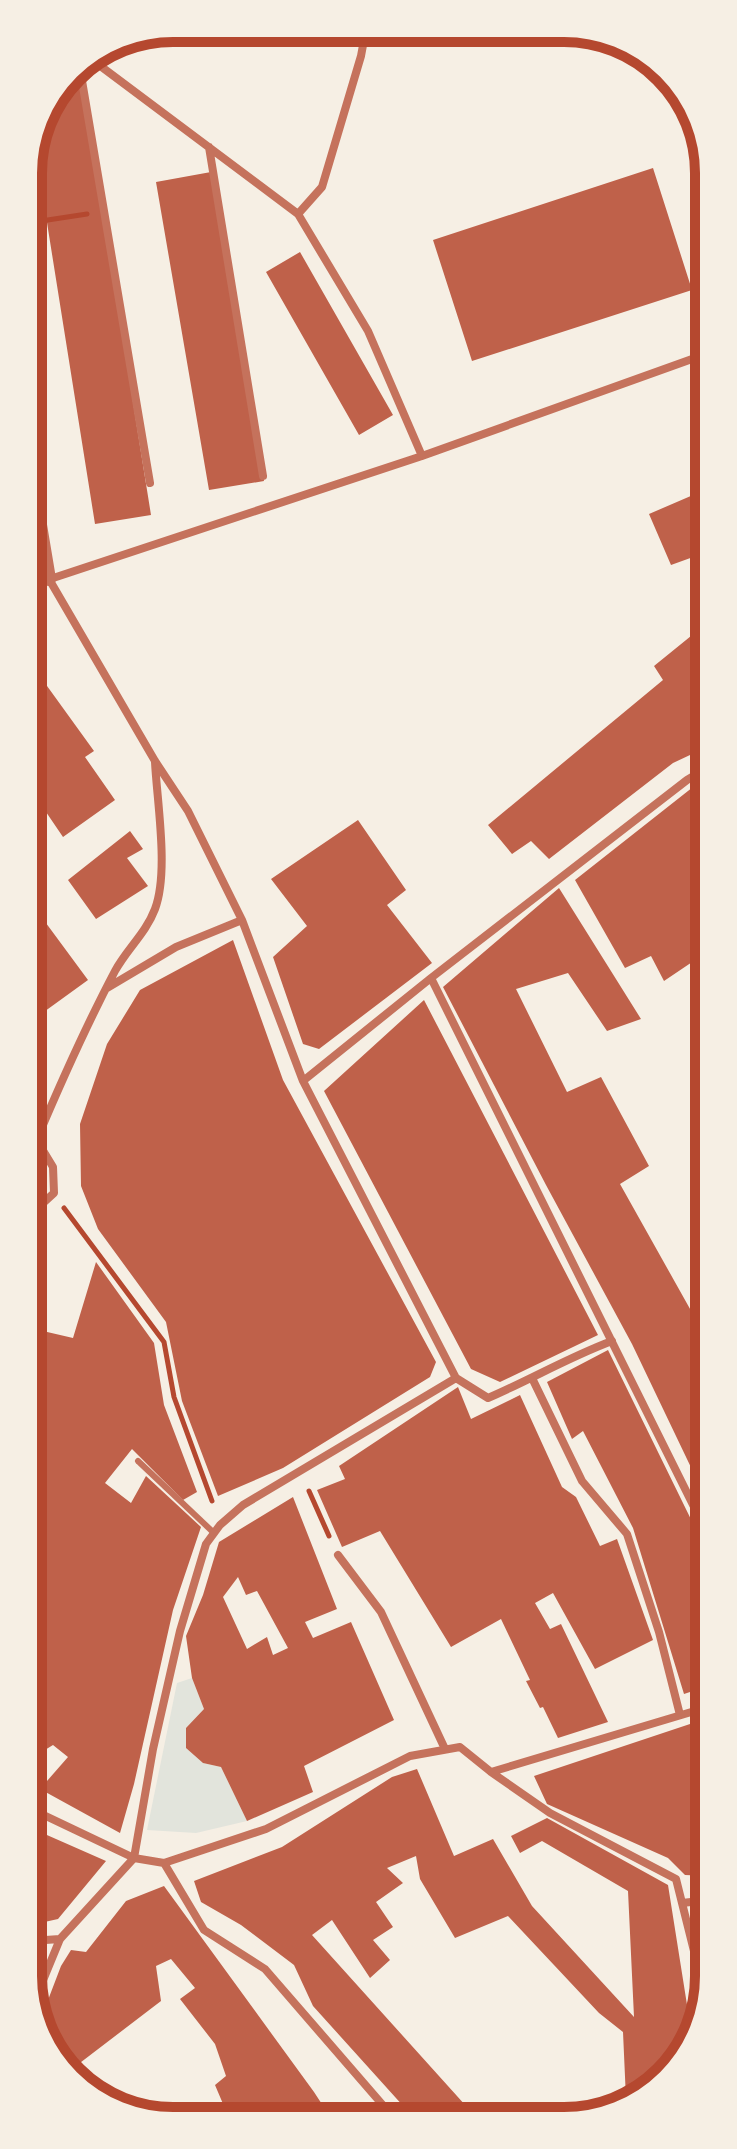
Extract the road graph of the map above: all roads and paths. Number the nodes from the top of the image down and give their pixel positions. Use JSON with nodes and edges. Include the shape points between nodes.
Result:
{"nodes":[{"id":1,"x":364,"y":42,"type":"edge"},
{"id":2,"x":99,"y":65,"type":"edge"},
{"id":3,"x":82,"y":79,"type":"edge"},
{"id":4,"x":209,"y":147,"type":"junction"},
{"id":5,"x":104,"y":211,"type":"junction"},
{"id":6,"x":298,"y":214,"type":"junction"},
{"id":7,"x":42,"y":221,"type":"edge"},
{"id":8,"x":695,"y":358,"type":"edge"},
{"id":9,"x":422,"y":456,"type":"junction"},
{"id":10,"x":263,"y":476,"type":"dead end"},
{"id":11,"x":150,"y":483,"type":"dead end"},
{"id":12,"x":42,"y":537,"type":"edge"},
{"id":13,"x":49,"y":579,"type":"junction"},
{"id":14,"x":42,"y":581,"type":"edge"},
{"id":15,"x":155,"y":761,"type":"junction"},
{"id":16,"x":695,"y":775,"type":"edge"},
{"id":17,"x":242,"y":920,"type":"junction"},
{"id":18,"x":431,"y":978,"type":"junction"},
{"id":19,"x":105,"y":989,"type":"junction"},
{"id":20,"x":303,"y":1081,"type":"junction"},
{"id":21,"x":42,"y":1127,"type":"edge"},
{"id":22,"x":42,"y":1148,"type":"edge"},
{"id":23,"x":54,"y":1193,"type":"junction"},
{"id":24,"x":42,"y":1204,"type":"edge"},
{"id":25,"x":612,"y":1341,"type":"junction"},
{"id":26,"x":456,"y":1378,"type":"junction"},
{"id":27,"x":532,"y":1378,"type":"junction"},
{"id":28,"x":138,"y":1461,"type":"dead end"},
{"id":29,"x":300,"y":1472,"type":"junction"},
{"id":30,"x":695,"y":1509,"type":"edge"},
{"id":31,"x":217,"y":1529,"type":"junction"},
{"id":32,"x":338,"y":1555,"type":"joint"},
{"id":33,"x":695,"y":1711,"type":"edge"},
{"id":34,"x":680,"y":1715,"type":"junction"},
{"id":35,"x":445,"y":1749,"type":"junction"},
{"id":36,"x":491,"y":1772,"type":"junction"},
{"id":37,"x":42,"y":1814,"type":"edge"},
{"id":38,"x":134,"y":1858,"type":"junction"},
{"id":39,"x":164,"y":1863,"type":"junction"},
{"id":40,"x":695,"y":1902,"type":"edge"},
{"id":41,"x":682,"y":1903,"type":"junction"},
{"id":42,"x":60,"y":1939,"type":"junction"},
{"id":43,"x":42,"y":1940,"type":"edge"},
{"id":44,"x":695,"y":1955,"type":"edge"},
{"id":45,"x":43,"y":1981,"type":"edge"},
{"id":46,"x":384,"y":2107,"type":"edge"}],
"edges":[{"from":1,"to":6,"type":"street","via":[[322,187]]},
{"from":2,"to":4,"type":"street"},
{"from":3,"to":5,"type":"street"},
{"from":4,"to":6,"type":"street"},
{"from":4,"to":10,"type":"street"},
{"from":5,"to":7,"type":"path"},
{"from":5,"to":11,"type":"street"},
{"from":6,"to":9,"type":"street","via":[[368,331]]},
{"from":8,"to":9,"type":"street"},
{"from":9,"to":13,"type":"street"},
{"from":12,"to":13,"type":"street"},
{"from":13,"to":14,"type":"street"},
{"from":13,"to":15,"type":"street"},
{"from":15,"to":17,"type":"street","via":[[188,811]]},
{"from":15,"to":19,"type":"street","via":[[162,869],[155,908]]},
{"from":16,"to":18,"type":"street"},
{"from":17,"to":19,"type":"street","via":[[176,947]]},
{"from":17,"to":20,"type":"street"},
{"from":18,"to":20,"type":"street"},
{"from":18,"to":25,"type":"street"},
{"from":19,"to":21,"type":"street"},
{"from":20,"to":26,"type":"street"},
{"from":22,"to":23,"type":"street","via":[[53,1167]]},
{"from":23,"to":24,"type":"street"},
{"from":23,"to":31,"type":"path","via":[[164,1342],[174,1397]]},
{"from":25,"to":27,"type":"street"},
{"from":25,"to":30,"type":"street"},
{"from":26,"to":27,"type":"street","via":[[488,1398]]},
{"from":26,"to":29,"type":"street"},
{"from":27,"to":34,"type":"street","via":[[582,1481],[627,1534]]},
{"from":28,"to":31,"type":"lane"},
{"from":29,"to":31,"type":"street","via":[[243,1505]]},
{"from":29,"to":32,"type":"path"},
{"from":31,"to":38,"type":"street","via":[[206,1544],[180,1631]]},
{"from":32,"to":35,"type":"street","via":[[381,1612]]},
{"from":33,"to":34,"type":"street"},
{"from":34,"to":36,"type":"street"},
{"from":35,"to":36,"type":"street","via":[[460,1747]]},
{"from":35,"to":39,"type":"street","via":[[410,1756],[266,1829]]},
{"from":36,"to":41,"type":"street","via":[[550,1813],[676,1879]]},
{"from":37,"to":38,"type":"street"},
{"from":38,"to":39,"type":"street"},
{"from":38,"to":42,"type":"street"},
{"from":39,"to":46,"type":"street","via":[[204,1930],[265,1969]]},
{"from":40,"to":41,"type":"street"},
{"from":41,"to":44,"type":"street"},
{"from":42,"to":43,"type":"street"},
{"from":42,"to":45,"type":"street"}]}
